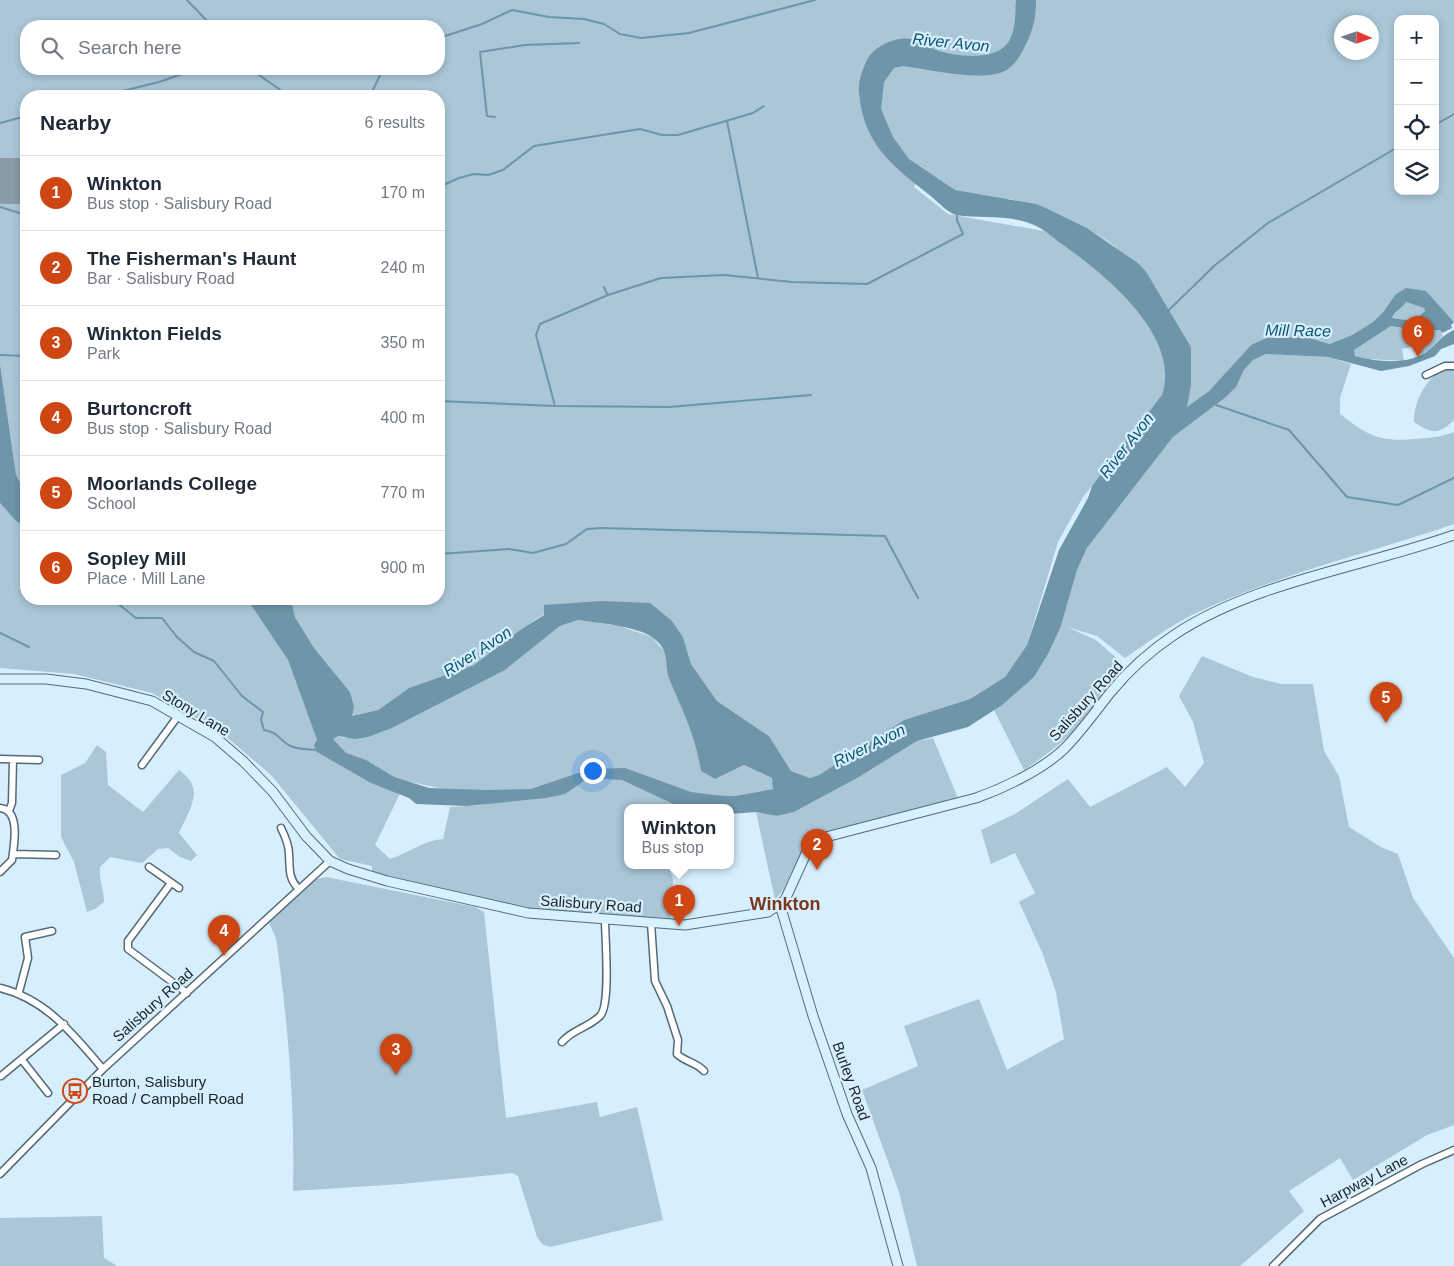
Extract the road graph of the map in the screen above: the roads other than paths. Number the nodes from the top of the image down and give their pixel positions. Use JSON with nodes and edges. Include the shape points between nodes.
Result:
{"nodes":[{"id":1,"x":1454,"y":366,"type":"edge"},
{"id":2,"x":1426,"y":375,"type":"dead end"},
{"id":3,"x":1454,"y":535,"type":"edge"},
{"id":4,"x":0,"y":679,"type":"edge"},
{"id":5,"x":178,"y":716,"type":"junction"},
{"id":6,"x":0,"y":759,"type":"edge"},
{"id":7,"x":13,"y":760,"type":"junction"},
{"id":8,"x":39,"y":760,"type":"dead end"},
{"id":9,"x":142,"y":765,"type":"dead end"},
{"id":10,"x":0,"y":808,"type":"edge"},
{"id":11,"x":9,"y":811,"type":"junction"},
{"id":12,"x":281,"y":828,"type":"dead end"},
{"id":13,"x":12,"y":854,"type":"junction"},
{"id":14,"x":56,"y":855,"type":"dead end"},
{"id":15,"x":330,"y":861,"type":"junction"},
{"id":16,"x":149,"y":867,"type":"dead end"},
{"id":17,"x":0,"y":872,"type":"edge"},
{"id":18,"x":171,"y":882,"type":"junction"},
{"id":19,"x":179,"y":888,"type":"dead end"},
{"id":20,"x":298,"y":888,"type":"junction"},
{"id":21,"x":780,"y":905,"type":"junction"},
{"id":22,"x":605,"y":920,"type":"junction"},
{"id":23,"x":651,"y":923,"type":"junction"},
{"id":24,"x":52,"y":931,"type":"dead end"},
{"id":25,"x":0,"y":988,"type":"edge"},
{"id":26,"x":19,"y":992,"type":"junction"},
{"id":27,"x":187,"y":992,"type":"junction"},
{"id":28,"x":64,"y":1024,"type":"junction"},
{"id":29,"x":562,"y":1042,"type":"dead end"},
{"id":30,"x":22,"y":1060,"type":"junction"},
{"id":31,"x":103,"y":1069,"type":"junction"},
{"id":32,"x":704,"y":1071,"type":"dead end"},
{"id":33,"x":1,"y":1076,"type":"edge"},
{"id":34,"x":48,"y":1093,"type":"dead end"},
{"id":35,"x":1454,"y":1150,"type":"edge"},
{"id":36,"x":0,"y":1174,"type":"edge"},
{"id":37,"x":898,"y":1266,"type":"edge"},
{"id":38,"x":1273,"y":1266,"type":"edge"}],
"edges":[{"from":1,"to":2,"type":"street","via":[[1445,366]]},
{"from":3,"to":21,"type":"main road","name":"Salisbury Road","via":[[1282,587],[1215,611],[1161,643],[1115,687],[1063,750],[1031,771],[976,798],[822,838],[809,847],[789,894]]},
{"from":4,"to":5,"type":"main road","name":"Stony Lane","via":[[46,679],[86,684],[152,701]]},
{"from":5,"to":9,"type":"street"},
{"from":5,"to":15,"type":"main road","name":"Stony Lane","via":[[214,737],[244,762]]},
{"from":6,"to":7,"type":"street"},
{"from":7,"to":8,"type":"street"},
{"from":7,"to":11,"type":"street"},
{"from":10,"to":11,"type":"street"},
{"from":11,"to":13,"type":"street","via":[[14,823]]},
{"from":12,"to":20,"type":"street","via":[[289,854],[292,882]]},
{"from":13,"to":14,"type":"street"},
{"from":13,"to":17,"type":"street","via":[[10,864]]},
{"from":15,"to":20,"type":"street","name":"Salisbury Road"},
{"from":15,"to":22,"type":"main road","name":"Salisbury Road","via":[[365,875],[498,907]]},
{"from":16,"to":18,"type":"street"},
{"from":18,"to":19,"type":"street"},
{"from":18,"to":27,"type":"street","via":[[128,941],[128,949]]},
{"from":20,"to":27,"type":"street","name":"Salisbury Road"},
{"from":21,"to":23,"type":"main road","name":"Salisbury Road","via":[[768,912],[730,919],[685,925]]},
{"from":21,"to":37,"type":"main road","name":"Burley Road","via":[[813,1016],[847,1114],[871,1168]]},
{"from":22,"to":23,"type":"main road","name":"Salisbury Road"},
{"from":22,"to":29,"type":"street","via":[[606,994],[603,1014],[590,1026],[570,1033]]},
{"from":23,"to":32,"type":"street","via":[[655,981],[678,1040],[677,1054]]},
{"from":24,"to":26,"type":"street","via":[[25,937],[28,958]]},
{"from":25,"to":26,"type":"street"},
{"from":26,"to":28,"type":"street"},
{"from":27,"to":31,"type":"street","name":"Salisbury Road"},
{"from":28,"to":30,"type":"street"},
{"from":28,"to":31,"type":"street"},
{"from":30,"to":33,"type":"street"},
{"from":30,"to":34,"type":"street"},
{"from":31,"to":36,"type":"street","name":"Salisbury Road"},
{"from":35,"to":38,"type":"street","name":"Harpway Lane","via":[[1320,1219]]}]}
